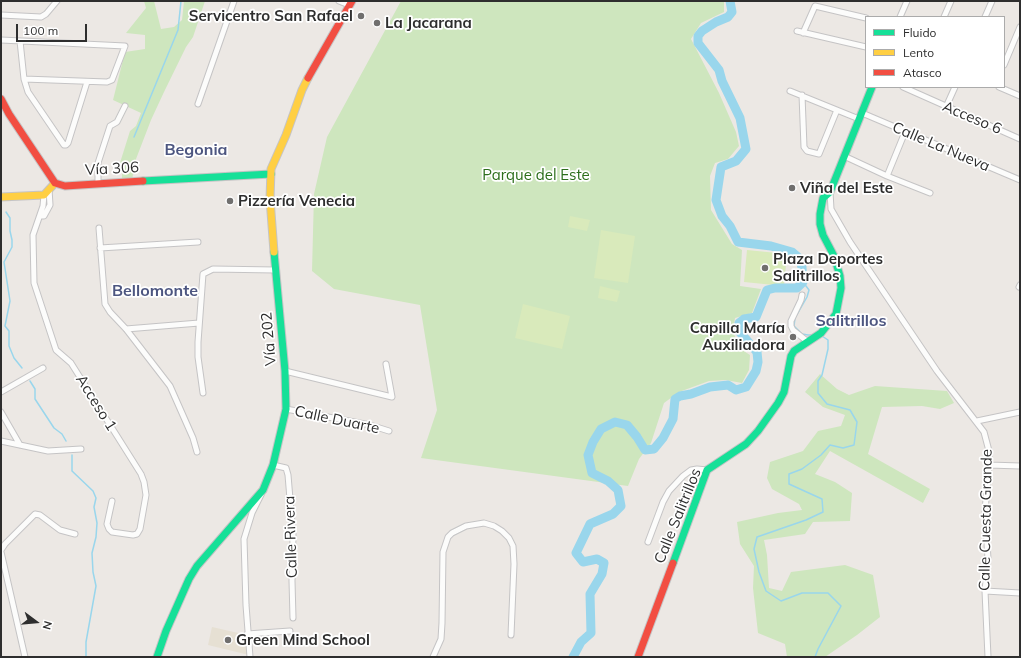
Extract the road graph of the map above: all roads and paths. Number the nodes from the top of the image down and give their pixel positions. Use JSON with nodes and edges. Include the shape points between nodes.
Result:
{"nodes":[{"id":1,"x":57,"y":1,"type":"edge"},
{"id":2,"x":234,"y":1,"type":"edge"},
{"id":3,"x":339,"y":1,"type":"edge"},
{"id":4,"x":907,"y":1,"type":"edge"},
{"id":5,"x":951,"y":1,"type":"edge"},
{"id":6,"x":992,"y":1,"type":"edge"},
{"id":7,"x":351,"y":3,"type":"edge"},
{"id":8,"x":1,"y":16,"type":"edge"},
{"id":9,"x":900,"y":16,"type":"edge"},
{"id":10,"x":944,"y":16,"type":"edge"},
{"id":11,"x":985,"y":16,"type":"edge"},
{"id":12,"x":865,"y":18,"type":"edge"},
{"id":13,"x":1020,"y":27,"type":"edge"},
{"id":14,"x":797,"y":31,"type":"dead end"},
{"id":15,"x":803,"y":33,"type":"junction"},
{"id":16,"x":1,"y":40,"type":"edge"},
{"id":17,"x":20,"y":41,"type":"junction"},
{"id":18,"x":865,"y":47,"type":"edge"},
{"id":19,"x":1005,"y":63,"type":"edge"},
{"id":20,"x":24,"y":79,"type":"junction"},
{"id":21,"x":87,"y":82,"type":"junction"},
{"id":22,"x":872,"y":88,"type":"edge"},
{"id":23,"x":905,"y":88,"type":"edge"},
{"id":24,"x":955,"y":88,"type":"edge"},
{"id":25,"x":1001,"y":88,"type":"edge"},
{"id":26,"x":790,"y":91,"type":"dead end"},
{"id":27,"x":802,"y":95,"type":"junction"},
{"id":28,"x":1020,"y":96,"type":"edge"},
{"id":29,"x":1,"y":99,"type":"edge"},
{"id":30,"x":198,"y":104,"type":"dead end"},
{"id":31,"x":124,"y":106,"type":"dead end"},
{"id":32,"x":946,"y":107,"type":"junction"},
{"id":33,"x":837,"y":110,"type":"junction"},
{"id":34,"x":860,"y":116,"type":"junction"},
{"id":35,"x":905,"y":132,"type":"junction"},
{"id":36,"x":1020,"y":137,"type":"edge"},
{"id":37,"x":844,"y":156,"type":"junction"},
{"id":38,"x":271,"y":174,"type":"junction"},
{"id":39,"x":887,"y":176,"type":"junction"},
{"id":40,"x":1020,"y":180,"type":"edge"},
{"id":41,"x":55,"y":183,"type":"junction"},
{"id":42,"x":98,"y":183,"type":"junction"},
{"id":43,"x":49,"y":189,"type":"junction"},
{"id":44,"x":830,"y":192,"type":"junction"},
{"id":45,"x":930,"y":193,"type":"dead end"},
{"id":46,"x":44,"y":195,"type":"junction"},
{"id":47,"x":1,"y":197,"type":"edge"},
{"id":48,"x":40,"y":216,"type":"junction"},
{"id":49,"x":99,"y":228,"type":"dead end"},
{"id":50,"x":198,"y":242,"type":"dead end"},
{"id":51,"x":100,"y":248,"type":"junction"},
{"id":52,"x":275,"y":270,"type":"junction"},
{"id":53,"x":802,"y":295,"type":"dead end"},
{"id":54,"x":199,"y":323,"type":"junction"},
{"id":55,"x":126,"y":329,"type":"junction"},
{"id":56,"x":811,"y":341,"type":"junction"},
{"id":57,"x":386,"y":364,"type":"dead end"},
{"id":58,"x":43,"y":368,"type":"dead end"},
{"id":59,"x":284,"y":371,"type":"junction"},
{"id":60,"x":1,"y":392,"type":"edge"},
{"id":61,"x":203,"y":393,"type":"dead end"},
{"id":62,"x":286,"y":409,"type":"junction"},
{"id":63,"x":1,"y":412,"type":"edge"},
{"id":64,"x":1020,"y":412,"type":"edge"},
{"id":65,"x":977,"y":421,"type":"junction"},
{"id":66,"x":389,"y":431,"type":"dead end"},
{"id":67,"x":1,"y":441,"type":"edge"},
{"id":68,"x":20,"y":445,"type":"junction"},
{"id":69,"x":81,"y":449,"type":"dead end"},
{"id":70,"x":197,"y":452,"type":"dead end"},
{"id":71,"x":273,"y":465,"type":"junction"},
{"id":72,"x":989,"y":465,"type":"junction"},
{"id":73,"x":1020,"y":466,"type":"edge"},
{"id":74,"x":707,"y":470,"type":"junction"},
{"id":75,"x":263,"y":490,"type":"junction"},
{"id":76,"x":112,"y":500,"type":"dead end"},
{"id":77,"x":75,"y":534,"type":"dead end"},
{"id":78,"x":648,"y":542,"type":"dead end"},
{"id":79,"x":1,"y":551,"type":"edge"},
{"id":80,"x":985,"y":591,"type":"junction"},
{"id":81,"x":1020,"y":593,"type":"edge"},
{"id":82,"x":293,"y":618,"type":"dead end"},
{"id":83,"x":290,"y":631,"type":"dead end"},
{"id":84,"x":247,"y":634,"type":"junction"},
{"id":85,"x":511,"y":635,"type":"dead end"},
{"id":86,"x":25,"y":657,"type":"edge"},
{"id":87,"x":157,"y":657,"type":"edge"},
{"id":88,"x":250,"y":657,"type":"edge"},
{"id":89,"x":433,"y":657,"type":"edge"},
{"id":90,"x":638,"y":657,"type":"edge"},
{"id":91,"x":988,"y":657,"type":"edge"}],
"edges":[{"from":1,"to":8,"type":"street","via":[[41,17]]},
{"from":2,"to":30,"type":"street"},
{"from":3,"to":7,"type":"street"},
{"from":4,"to":9,"type":"street"},
{"from":5,"to":10,"type":"street"},
{"from":6,"to":11,"type":"street"},
{"from":7,"to":38,"type":"street","name":"Vía 202","via":[[309,75]]},
{"from":12,"to":15,"type":"street","via":[[815,6]]},
{"from":13,"to":19,"type":"street"},
{"from":14,"to":15,"type":"street"},
{"from":15,"to":18,"type":"street"},
{"from":16,"to":17,"type":"street"},
{"from":17,"to":20,"type":"street"},
{"from":17,"to":21,"type":"street","via":[[125,46],[112,80]]},
{"from":20,"to":21,"type":"street"},
{"from":20,"to":21,"type":"street","via":[[28,92],[62,143],[66,145]]},
{"from":22,"to":34,"type":"street","name":"Calle Salitrillos"},
{"from":23,"to":32,"type":"street","name":"Acceso 6"},
{"from":24,"to":32,"type":"street"},
{"from":25,"to":28,"type":"street"},
{"from":26,"to":27,"type":"street","name":"Calle La Nueva"},
{"from":27,"to":33,"type":"street","name":"Calle La Nueva"},
{"from":27,"to":33,"type":"street","via":[[804,147],[807,151],[819,154]]},
{"from":29,"to":41,"type":"street"},
{"from":31,"to":42,"type":"street","via":[[119,118],[110,126],[98,163]]},
{"from":32,"to":36,"type":"street","name":"Acceso 6"},
{"from":33,"to":34,"type":"street","name":"Calle La Nueva"},
{"from":34,"to":35,"type":"street","name":"Calle La Nueva"},
{"from":34,"to":37,"type":"street","name":"Calle Salitrillos"},
{"from":35,"to":39,"type":"street"},
{"from":35,"to":40,"type":"street","name":"Calle La Nueva"},
{"from":37,"to":39,"type":"street"},
{"from":37,"to":44,"type":"street","name":"Calle Salitrillos"},
{"from":38,"to":42,"type":"street","name":"Vía 306"},
{"from":38,"to":52,"type":"street","name":"Vía 202","via":[[270,199]]},
{"from":39,"to":45,"type":"street"},
{"from":41,"to":42,"type":"street","name":"Vía 306","via":[[65,186]]},
{"from":41,"to":43,"type":"street"},
{"from":43,"to":46,"type":"street"},
{"from":43,"to":48,"type":"street","name":"Acceso 1","via":[[50,205],[44,216]]},
{"from":44,"to":56,"type":"street","name":"Calle Salitrillos","via":[[823,198],[820,224],[834,256],[841,288],[836,314]]},
{"from":44,"to":65,"type":"street","name":"Calle Cuesta Grande","via":[[831,209],[850,242],[938,372]]},
{"from":46,"to":47,"type":"street"},
{"from":46,"to":48,"type":"street","name":"Acceso 1"},
{"from":48,"to":76,"type":"street","name":"Acceso 1","via":[[33,234],[36,291],[56,350],[71,363],[141,474],[146,496],[140,529],[136,534],[112,532],[109,529],[107,524]]},
{"from":49,"to":51,"type":"street"},
{"from":50,"to":51,"type":"street"},
{"from":51,"to":55,"type":"street","via":[[105,304]]},
{"from":52,"to":54,"type":"street","via":[[206,271],[203,274]]},
{"from":52,"to":59,"type":"street","name":"Vía 202"},
{"from":53,"to":56,"type":"street","via":[[791,326]]},
{"from":54,"to":55,"type":"street"},
{"from":54,"to":61,"type":"street","via":[[198,357]]},
{"from":55,"to":70,"type":"street","via":[[170,386]]},
{"from":56,"to":74,"type":"street","name":"Calle Salitrillos","via":[[794,351],[791,356],[784,392],[758,431],[746,444]]},
{"from":57,"to":59,"type":"street","via":[[392,397]]},
{"from":58,"to":60,"type":"street"},
{"from":59,"to":62,"type":"street","name":"Vía 202"},
{"from":62,"to":66,"type":"street","name":"Calle Duarte"},
{"from":62,"to":71,"type":"street","name":"Vía 202"},
{"from":63,"to":68,"type":"street"},
{"from":64,"to":65,"type":"street"},
{"from":65,"to":72,"type":"street","name":"Calle Cuesta Grande","via":[[987,441]]},
{"from":67,"to":68,"type":"street"},
{"from":68,"to":69,"type":"street","via":[[48,451]]},
{"from":71,"to":75,"type":"street","name":"Vía 202"},
{"from":71,"to":82,"type":"street","name":"Calle Rivera","via":[[286,468],[288,475],[293,535]]},
{"from":72,"to":73,"type":"street"},
{"from":72,"to":80,"type":"street","name":"Calle Cuesta Grande","via":[[985,511],[988,559]]},
{"from":74,"to":78,"type":"street","via":[[692,470],[668,491]]},
{"from":74,"to":90,"type":"street","name":"Calle Salitrillos"},
{"from":75,"to":84,"type":"street","via":[[244,539]]},
{"from":75,"to":87,"type":"street","name":"Vía 202","via":[[197,566],[166,631]]},
{"from":77,"to":79,"type":"street","via":[[60,530],[35,514]]},
{"from":79,"to":86,"type":"street"},
{"from":80,"to":81,"type":"street"},
{"from":80,"to":91,"type":"street","name":"Calle Cuesta Grande"},
{"from":83,"to":84,"type":"street"},
{"from":84,"to":88,"type":"street"},
{"from":85,"to":89,"type":"street","via":[[513,546],[509,538],[494,526],[484,523],[466,526],[448,537],[443,552],[441,638]]}]}
